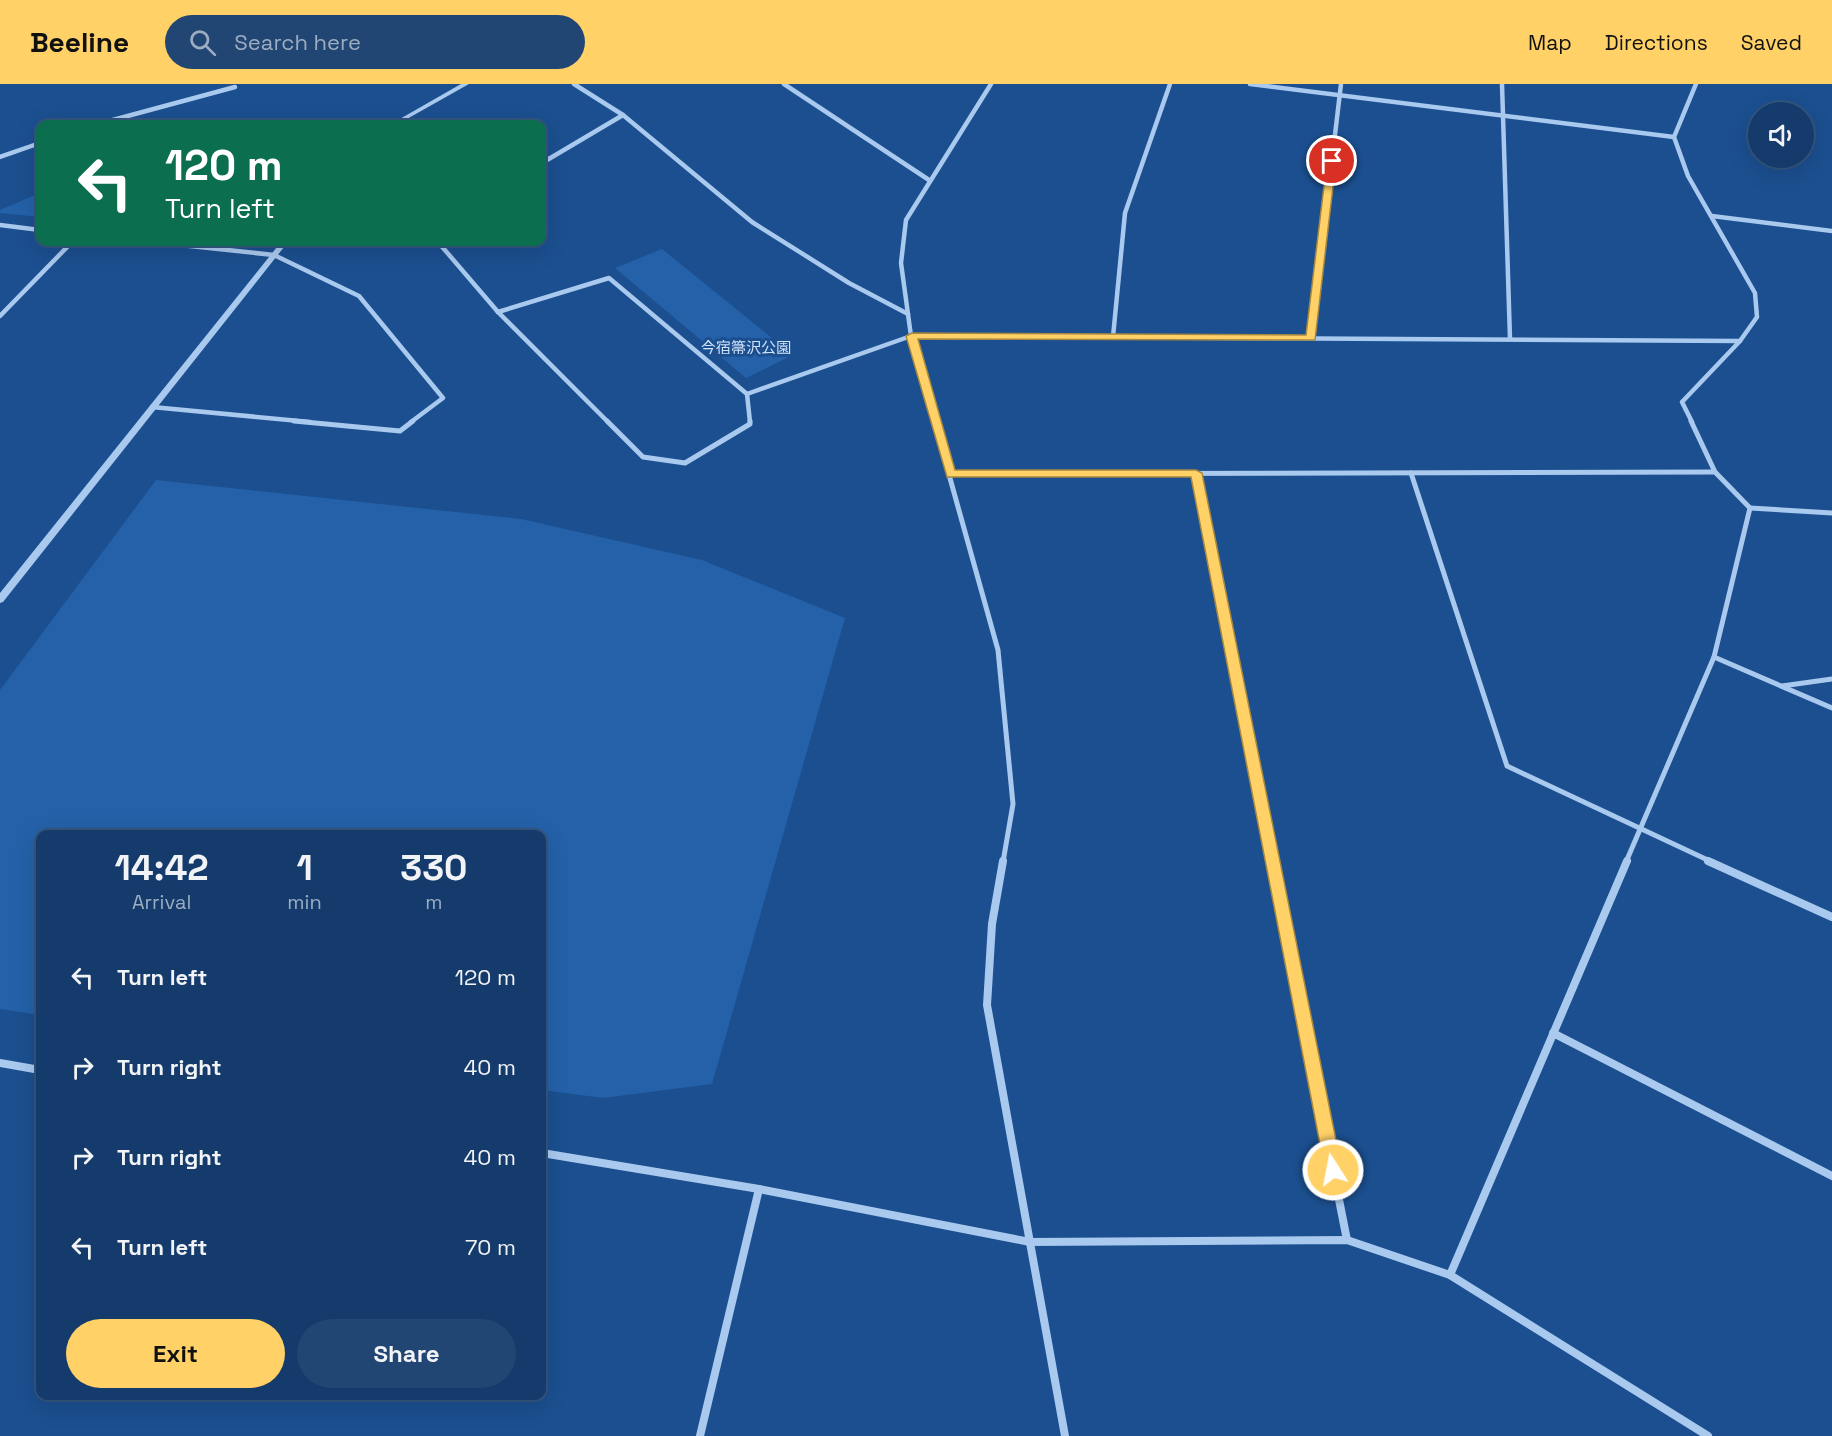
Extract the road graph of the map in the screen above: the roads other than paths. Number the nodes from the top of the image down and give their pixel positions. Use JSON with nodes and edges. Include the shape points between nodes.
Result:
{"nodes":[{"id":1,"x":466,"y":84,"type":"edge"},
{"id":2,"x":574,"y":84,"type":"edge"},
{"id":3,"x":784,"y":84,"type":"edge"},
{"id":4,"x":1170,"y":84,"type":"edge"},
{"id":5,"x":1250,"y":84,"type":"edge"},
{"id":6,"x":1341,"y":84,"type":"edge"},
{"id":7,"x":1502,"y":84,"type":"edge"},
{"id":8,"x":1696,"y":84,"type":"edge"},
{"id":9,"x":988,"y":85,"type":"edge"},
{"id":10,"x":235,"y":87,"type":"dead end"},
{"id":11,"x":1339,"y":95,"type":"junction"},
{"id":12,"x":1503,"y":114,"type":"junction"},
{"id":13,"x":623,"y":115,"type":"junction"},
{"id":14,"x":113,"y":120,"type":"edge"},
{"id":15,"x":400,"y":120,"type":"edge"},
{"id":16,"x":1674,"y":137,"type":"junction"},
{"id":17,"x":36,"y":145,"type":"edge"},
{"id":18,"x":0,"y":157,"type":"edge"},
{"id":19,"x":546,"y":161,"type":"edge"},
{"id":20,"x":929,"y":180,"type":"junction"},
{"id":21,"x":1712,"y":216,"type":"junction"},
{"id":22,"x":0,"y":225,"type":"edge"},
{"id":23,"x":36,"y":230,"type":"edge"},
{"id":24,"x":1832,"y":231,"type":"edge"},
{"id":25,"x":68,"y":246,"type":"edge"},
{"id":26,"x":190,"y":246,"type":"edge"},
{"id":27,"x":281,"y":246,"type":"edge"},
{"id":28,"x":441,"y":246,"type":"edge"},
{"id":29,"x":274,"y":255,"type":"junction"},
{"id":30,"x":498,"y":312,"type":"junction"},
{"id":31,"x":908,"y":314,"type":"junction"},
{"id":32,"x":0,"y":316,"type":"edge"},
{"id":33,"x":912,"y":336,"type":"junction"},
{"id":34,"x":1113,"y":337,"type":"junction"},
{"id":35,"x":1311,"y":338,"type":"junction"},
{"id":36,"x":1510,"y":339,"type":"junction"},
{"id":37,"x":1740,"y":341,"type":"junction"},
{"id":38,"x":747,"y":394,"type":"junction"},
{"id":39,"x":152,"y":407,"type":"junction"},
{"id":40,"x":1411,"y":472,"type":"junction"},
{"id":41,"x":1715,"y":472,"type":"junction"},
{"id":42,"x":1196,"y":473,"type":"junction"},
{"id":43,"x":951,"y":474,"type":"junction"},
{"id":44,"x":1750,"y":508,"type":"junction"},
{"id":45,"x":1832,"y":513,"type":"edge"},
{"id":46,"x":0,"y":600,"type":"edge"},
{"id":47,"x":1714,"y":657,"type":"junction"},
{"id":48,"x":1832,"y":679,"type":"edge"},
{"id":49,"x":1780,"y":686,"type":"junction"},
{"id":50,"x":1832,"y":708,"type":"edge"},
{"id":51,"x":1640,"y":830,"type":"junction"},
{"id":52,"x":1832,"y":916,"type":"edge"},
{"id":53,"x":1553,"y":1034,"type":"junction"},
{"id":54,"x":0,"y":1063,"type":"edge"},
{"id":55,"x":36,"y":1069,"type":"edge"},
{"id":56,"x":546,"y":1154,"type":"edge"},
{"id":57,"x":1832,"y":1176,"type":"edge"},
{"id":58,"x":759,"y":1189,"type":"junction"},
{"id":59,"x":1347,"y":1240,"type":"junction"},
{"id":60,"x":1030,"y":1242,"type":"junction"},
{"id":61,"x":1450,"y":1275,"type":"junction"},
{"id":62,"x":700,"y":1436,"type":"edge"},
{"id":63,"x":1065,"y":1436,"type":"edge"},
{"id":64,"x":1708,"y":1436,"type":"edge"}],
"edges":[{"from":1,"to":15,"type":"street"},
{"from":2,"to":13,"type":"street"},
{"from":3,"to":20,"type":"street"},
{"from":4,"to":34,"type":"street","via":[[1125,213]]},
{"from":5,"to":11,"type":"street"},
{"from":6,"to":11,"type":"street"},
{"from":7,"to":12,"type":"street"},
{"from":8,"to":16,"type":"street"},
{"from":9,"to":20,"type":"street"},
{"from":10,"to":14,"type":"street"},
{"from":11,"to":12,"type":"street"},
{"from":11,"to":35,"type":"street"},
{"from":12,"to":16,"type":"street"},
{"from":12,"to":36,"type":"street"},
{"from":13,"to":19,"type":"street"},
{"from":13,"to":31,"type":"street","via":[[752,222],[849,283]]},
{"from":16,"to":21,"type":"street","via":[[1688,176]]},
{"from":17,"to":18,"type":"street"},
{"from":20,"to":31,"type":"street","via":[[906,220],[901,263]]},
{"from":21,"to":24,"type":"street"},
{"from":21,"to":37,"type":"street","via":[[1755,293],[1757,317]]},
{"from":22,"to":23,"type":"street"},
{"from":25,"to":32,"type":"street"},
{"from":26,"to":29,"type":"street"},
{"from":27,"to":29,"type":"street"},
{"from":28,"to":30,"type":"street"},
{"from":29,"to":39,"type":"street"},
{"from":29,"to":39,"type":"street","via":[[359,296],[442,398],[400,431]]},
{"from":30,"to":38,"type":"street","via":[[609,278]]},
{"from":30,"to":38,"type":"street","via":[[643,457],[685,463],[750,424]]},
{"from":31,"to":33,"type":"street"},
{"from":33,"to":34,"type":"street"},
{"from":33,"to":38,"type":"street"},
{"from":33,"to":43,"type":"street"},
{"from":34,"to":35,"type":"street"},
{"from":35,"to":36,"type":"street"},
{"from":36,"to":37,"type":"street"},
{"from":37,"to":41,"type":"street","via":[[1682,402]]},
{"from":39,"to":46,"type":"street"},
{"from":40,"to":41,"type":"street"},
{"from":40,"to":42,"type":"street"},
{"from":40,"to":51,"type":"street","via":[[1507,766]]},
{"from":41,"to":44,"type":"street"},
{"from":42,"to":43,"type":"street"},
{"from":42,"to":59,"type":"street"},
{"from":43,"to":60,"type":"street","via":[[998,650],[1013,804],[992,924],[987,1005]]},
{"from":44,"to":45,"type":"street"},
{"from":44,"to":47,"type":"street"},
{"from":47,"to":49,"type":"street"},
{"from":47,"to":51,"type":"street"},
{"from":48,"to":49,"type":"street"},
{"from":49,"to":50,"type":"street"},
{"from":51,"to":52,"type":"street"},
{"from":51,"to":53,"type":"street"},
{"from":53,"to":57,"type":"street"},
{"from":53,"to":61,"type":"street"},
{"from":54,"to":55,"type":"street"},
{"from":56,"to":58,"type":"street"},
{"from":58,"to":60,"type":"street"},
{"from":58,"to":62,"type":"street"},
{"from":59,"to":60,"type":"street"},
{"from":59,"to":61,"type":"street"},
{"from":60,"to":63,"type":"street"},
{"from":61,"to":64,"type":"street"}]}
